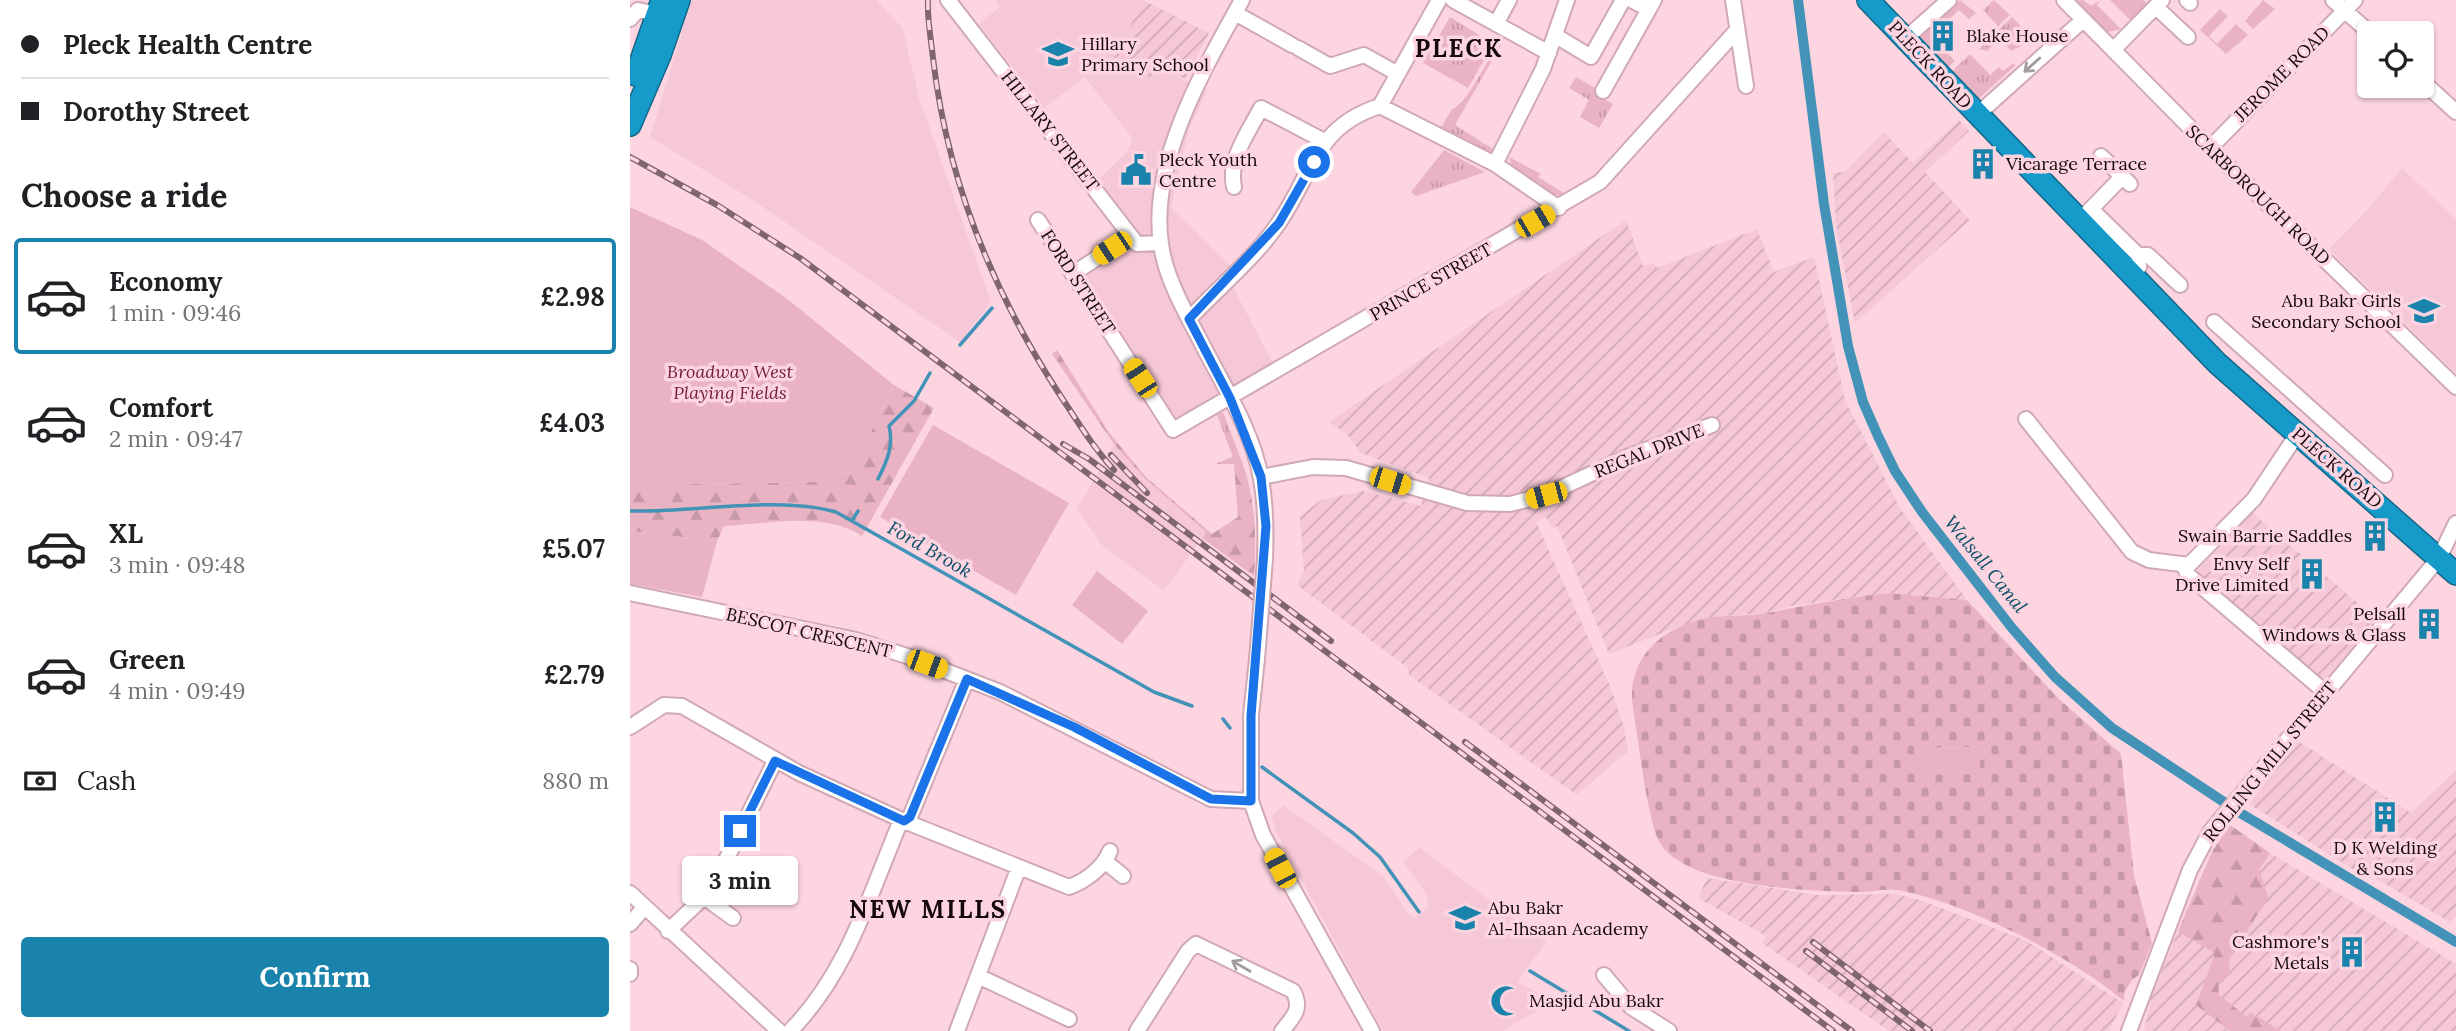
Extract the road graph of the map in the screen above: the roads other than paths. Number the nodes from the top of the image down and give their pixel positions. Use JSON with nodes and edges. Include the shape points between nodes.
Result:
{"nodes":[{"id":1,"x":679,"y":0,"type":"edge"},
{"id":2,"x":948,"y":0,"type":"edge"},
{"id":3,"x":1439,"y":0,"type":"edge"},
{"id":4,"x":1453,"y":0,"type":"edge"},
{"id":5,"x":1509,"y":0,"type":"edge"},
{"id":6,"x":1567,"y":0,"type":"edge"},
{"id":7,"x":1623,"y":0,"type":"edge"},
{"id":8,"x":1631,"y":0,"type":"edge"},
{"id":9,"x":1733,"y":0,"type":"edge"},
{"id":10,"x":1868,"y":0,"type":"edge"},
{"id":11,"x":1949,"y":0,"type":"edge"},
{"id":12,"x":2064,"y":0,"type":"edge"},
{"id":13,"x":2333,"y":0,"type":"edge"},
{"id":14,"x":2160,"y":4,"type":"edge"},
{"id":15,"x":1652,"y":5,"type":"edge"},
{"id":16,"x":2350,"y":5,"type":"edge"},
{"id":17,"x":1239,"y":6,"type":"edge"},
{"id":18,"x":660,"y":7,"type":"edge"},
{"id":19,"x":630,"y":19,"type":"edge"},
{"id":20,"x":2083,"y":20,"type":"junction"},
{"id":21,"x":2361,"y":21,"type":"edge"},
{"id":22,"x":1496,"y":24,"type":"junction"},
{"id":23,"x":1737,"y":30,"type":"junction"},
{"id":24,"x":1556,"y":36,"type":"junction"},
{"id":25,"x":2188,"y":37,"type":"dead end"},
{"id":26,"x":1905,"y":39,"type":"junction"},
{"id":27,"x":2113,"y":50,"type":"junction"},
{"id":28,"x":1549,"y":53,"type":"junction"},
{"id":29,"x":1398,"y":74,"type":"junction"},
{"id":30,"x":1746,"y":86,"type":"dead end"},
{"id":31,"x":630,"y":89,"type":"edge"},
{"id":32,"x":1603,"y":91,"type":"dead end"},
{"id":33,"x":2434,"y":92,"type":"edge"},
{"id":34,"x":1380,"y":106,"type":"junction"},
{"id":35,"x":2456,"y":112,"type":"edge"},
{"id":36,"x":1976,"y":115,"type":"junction"},
{"id":37,"x":632,"y":122,"type":"edge"},
{"id":38,"x":1326,"y":142,"type":"junction"},
{"id":39,"x":2210,"y":148,"type":"junction"},
{"id":40,"x":2101,"y":156,"type":"dead end"},
{"id":41,"x":1495,"y":164,"type":"junction"},
{"id":42,"x":1234,"y":187,"type":"dead end"},
{"id":43,"x":1559,"y":208,"type":"junction"},
{"id":44,"x":2085,"y":215,"type":"junction"},
{"id":45,"x":1038,"y":220,"type":"dead end"},
{"id":46,"x":1131,"y":236,"type":"junction"},
{"id":47,"x":1160,"y":243,"type":"junction"},
{"id":48,"x":2135,"y":265,"type":"junction"},
{"id":49,"x":1074,"y":273,"type":"junction"},
{"id":50,"x":2179,"y":285,"type":"dead end"},
{"id":51,"x":1189,"y":319,"type":"junction"},
{"id":52,"x":2214,"y":322,"type":"dead end"},
{"id":53,"x":2235,"y":342,"type":"junction"},
{"id":54,"x":2217,"y":363,"type":"junction"},
{"id":55,"x":2456,"y":387,"type":"edge"},
{"id":56,"x":1230,"y":398,"type":"junction"},
{"id":57,"x":2026,"y":419,"type":"dead end"},
{"id":58,"x":1712,"y":425,"type":"dead end"},
{"id":59,"x":2298,"y":433,"type":"junction"},
{"id":60,"x":2380,"y":448,"type":"dead end"},
{"id":61,"x":2368,"y":460,"type":"junction"},
{"id":62,"x":2385,"y":475,"type":"dead end"},
{"id":63,"x":1261,"y":477,"type":"junction"},
{"id":64,"x":2456,"y":523,"type":"edge"},
{"id":65,"x":2439,"y":558,"type":"junction"},
{"id":66,"x":2189,"y":565,"type":"junction"},
{"id":67,"x":2456,"y":574,"type":"edge"},
{"id":68,"x":630,"y":593,"type":"edge"},
{"id":69,"x":967,"y":679,"type":"junction"},
{"id":70,"x":2325,"y":692,"type":"junction"},
{"id":71,"x":630,"y":727,"type":"edge"},
{"id":72,"x":775,"y":761,"type":"junction"},
{"id":73,"x":1251,"y":801,"type":"junction"},
{"id":74,"x":904,"y":821,"type":"junction"},
{"id":75,"x":1019,"y":867,"type":"junction"},
{"id":76,"x":1122,"y":876,"type":"dead end"},
{"id":77,"x":717,"y":878,"type":"dead end"},
{"id":78,"x":630,"y":893,"type":"edge"},
{"id":79,"x":644,"y":908,"type":"junction"},
{"id":80,"x":733,"y":918,"type":"dead end"},
{"id":81,"x":630,"y":924,"type":"edge"},
{"id":82,"x":668,"y":931,"type":"junction"},
{"id":83,"x":630,"y":969,"type":"edge"},
{"id":84,"x":630,"y":974,"type":"edge"},
{"id":85,"x":978,"y":975,"type":"junction"},
{"id":86,"x":1604,"y":975,"type":"dead end"},
{"id":87,"x":1069,"y":1019,"type":"dead end"},
{"id":88,"x":779,"y":1031,"type":"edge"},
{"id":89,"x":790,"y":1031,"type":"edge"},
{"id":90,"x":957,"y":1031,"type":"edge"},
{"id":91,"x":1137,"y":1031,"type":"edge"},
{"id":92,"x":1282,"y":1031,"type":"edge"},
{"id":93,"x":1372,"y":1031,"type":"edge"},
{"id":94,"x":1669,"y":1031,"type":"edge"},
{"id":95,"x":2129,"y":1031,"type":"edge"}],
"edges":[{"from":1,"to":37,"type":"highway"},
{"from":2,"to":46,"type":"street","name":"HILLARY STREET"},
{"from":3,"to":29,"type":"street"},
{"from":4,"to":22,"type":"street"},
{"from":5,"to":22,"type":"street"},
{"from":6,"to":24,"type":"street"},
{"from":7,"to":24,"type":"street","via":[[1591,57]]},
{"from":8,"to":15,"type":"street"},
{"from":9,"to":23,"type":"street"},
{"from":10,"to":26,"type":"highway","name":"PLECK ROAD"},
{"from":11,"to":26,"type":"street"},
{"from":12,"to":20,"type":"street","name":"SCARBOROUGH ROAD"},
{"from":13,"to":16,"type":"street"},
{"from":14,"to":25,"type":"street"},
{"from":14,"to":27,"type":"street"},
{"from":15,"to":32,"type":"street"},
{"from":16,"to":21,"type":"street"},
{"from":16,"to":39,"type":"street","name":"JEROME ROAD"},
{"from":17,"to":29,"type":"street","via":[[1330,66],[1364,55]]},
{"from":17,"to":47,"type":"street","via":[[1182,121],[1163,189]]},
{"from":18,"to":19,"type":"street","via":[[638,10]]},
{"from":18,"to":31,"type":"highway"},
{"from":20,"to":27,"type":"street","name":"SCARBOROUGH ROAD"},
{"from":20,"to":36,"type":"street","one_way":true},
{"from":22,"to":28,"type":"street"},
{"from":23,"to":30,"type":"street"},
{"from":23,"to":43,"type":"street","name":"PRINCE STREET","via":[[1600,182]]},
{"from":24,"to":28,"type":"street"},
{"from":26,"to":36,"type":"highway","name":"PLECK ROAD"},
{"from":27,"to":39,"type":"street","name":"SCARBOROUGH ROAD"},
{"from":28,"to":41,"type":"street"},
{"from":29,"to":34,"type":"street"},
{"from":33,"to":35,"type":"street"},
{"from":34,"to":38,"type":"street","via":[[1348,118]]},
{"from":34,"to":41,"type":"street"},
{"from":36,"to":44,"type":"highway","name":"PLECK ROAD"},
{"from":38,"to":42,"type":"street","via":[[1261,108],[1234,161]]},
{"from":38,"to":51,"type":"street","via":[[1279,223]]},
{"from":39,"to":55,"type":"street","name":"SCARBOROUGH ROAD"},
{"from":40,"to":44,"type":"street","via":[[2126,181]]},
{"from":41,"to":43,"type":"street"},
{"from":43,"to":56,"type":"street","name":"PRINCE STREET"},
{"from":44,"to":48,"type":"highway","name":"PLECK ROAD"},
{"from":45,"to":49,"type":"street","name":"FORD STREET"},
{"from":46,"to":47,"type":"street","via":[[1137,244]]},
{"from":46,"to":49,"type":"street"},
{"from":47,"to":51,"type":"street"},
{"from":48,"to":50,"type":"street","name":"PLECK ROAD","via":[[2148,255]]},
{"from":48,"to":54,"type":"highway","name":"PLECK ROAD"},
{"from":49,"to":56,"type":"street","name":"FORD STREET","via":[[1173,430]]},
{"from":51,"to":56,"type":"street"},
{"from":52,"to":53,"type":"street","name":"PLECK ROAD"},
{"from":53,"to":54,"type":"street"},
{"from":53,"to":61,"type":"street","name":"PLECK ROAD"},
{"from":54,"to":59,"type":"highway","name":"PLECK ROAD"},
{"from":56,"to":63,"type":"street"},
{"from":57,"to":66,"type":"street","via":[[2132,552]]},
{"from":58,"to":63,"type":"street","name":"REGAL DRIVE","via":[[1546,495],[1510,504],[1468,503],[1346,468],[1313,467]]},
{"from":59,"to":65,"type":"highway","name":"PLECK ROAD"},
{"from":59,"to":66,"type":"street","via":[[2254,499]]},
{"from":60,"to":61,"type":"street","name":"PLECK ROAD"},
{"from":61,"to":62,"type":"street","name":"PLECK ROAD"},
{"from":63,"to":73,"type":"street","bridge":true,"via":[[1265,559],[1251,716]]},
{"from":64,"to":65,"type":"street","name":"ROLLING MILL STREET"},
{"from":65,"to":67,"type":"highway","name":"PLECK ROAD"},
{"from":65,"to":70,"type":"street","name":"ROLLING MILL STREET"},
{"from":66,"to":70,"type":"street","via":[[2185,568],[2188,575]]},
{"from":68,"to":69,"type":"street","name":"BESCOT CRESCENT","via":[[856,640]]},
{"from":69,"to":73,"type":"street","name":"BESCOT CRESCENT","via":[[1074,727],[1211,799]]},
{"from":69,"to":74,"type":"street","via":[[910,817]]},
{"from":70,"to":95,"type":"street","name":"ROLLING MILL STREET","via":[[2218,821],[2190,870]]},
{"from":71,"to":72,"type":"street","via":[[664,705],[674,704]]},
{"from":72,"to":74,"type":"street"},
{"from":72,"to":77,"type":"street"},
{"from":73,"to":93,"type":"street","via":[[1268,846]]},
{"from":74,"to":75,"type":"street"},
{"from":74,"to":89,"type":"street","via":[[836,975]]},
{"from":75,"to":76,"type":"street","via":[[1069,887],[1080,883],[1108,856]]},
{"from":75,"to":85,"type":"street"},
{"from":78,"to":79,"type":"street"},
{"from":79,"to":81,"type":"street"},
{"from":79,"to":82,"type":"street"},
{"from":80,"to":82,"type":"street","via":[[704,897]]},
{"from":82,"to":88,"type":"street"},
{"from":83,"to":84,"type":"street"},
{"from":85,"to":87,"type":"street"},
{"from":85,"to":90,"type":"street"},
{"from":86,"to":94,"type":"street","via":[[1631,1006]]},
{"from":92,"to":91,"type":"street","one_way":true,"via":[[1298,1010],[1293,991],[1196,944]]}]}
